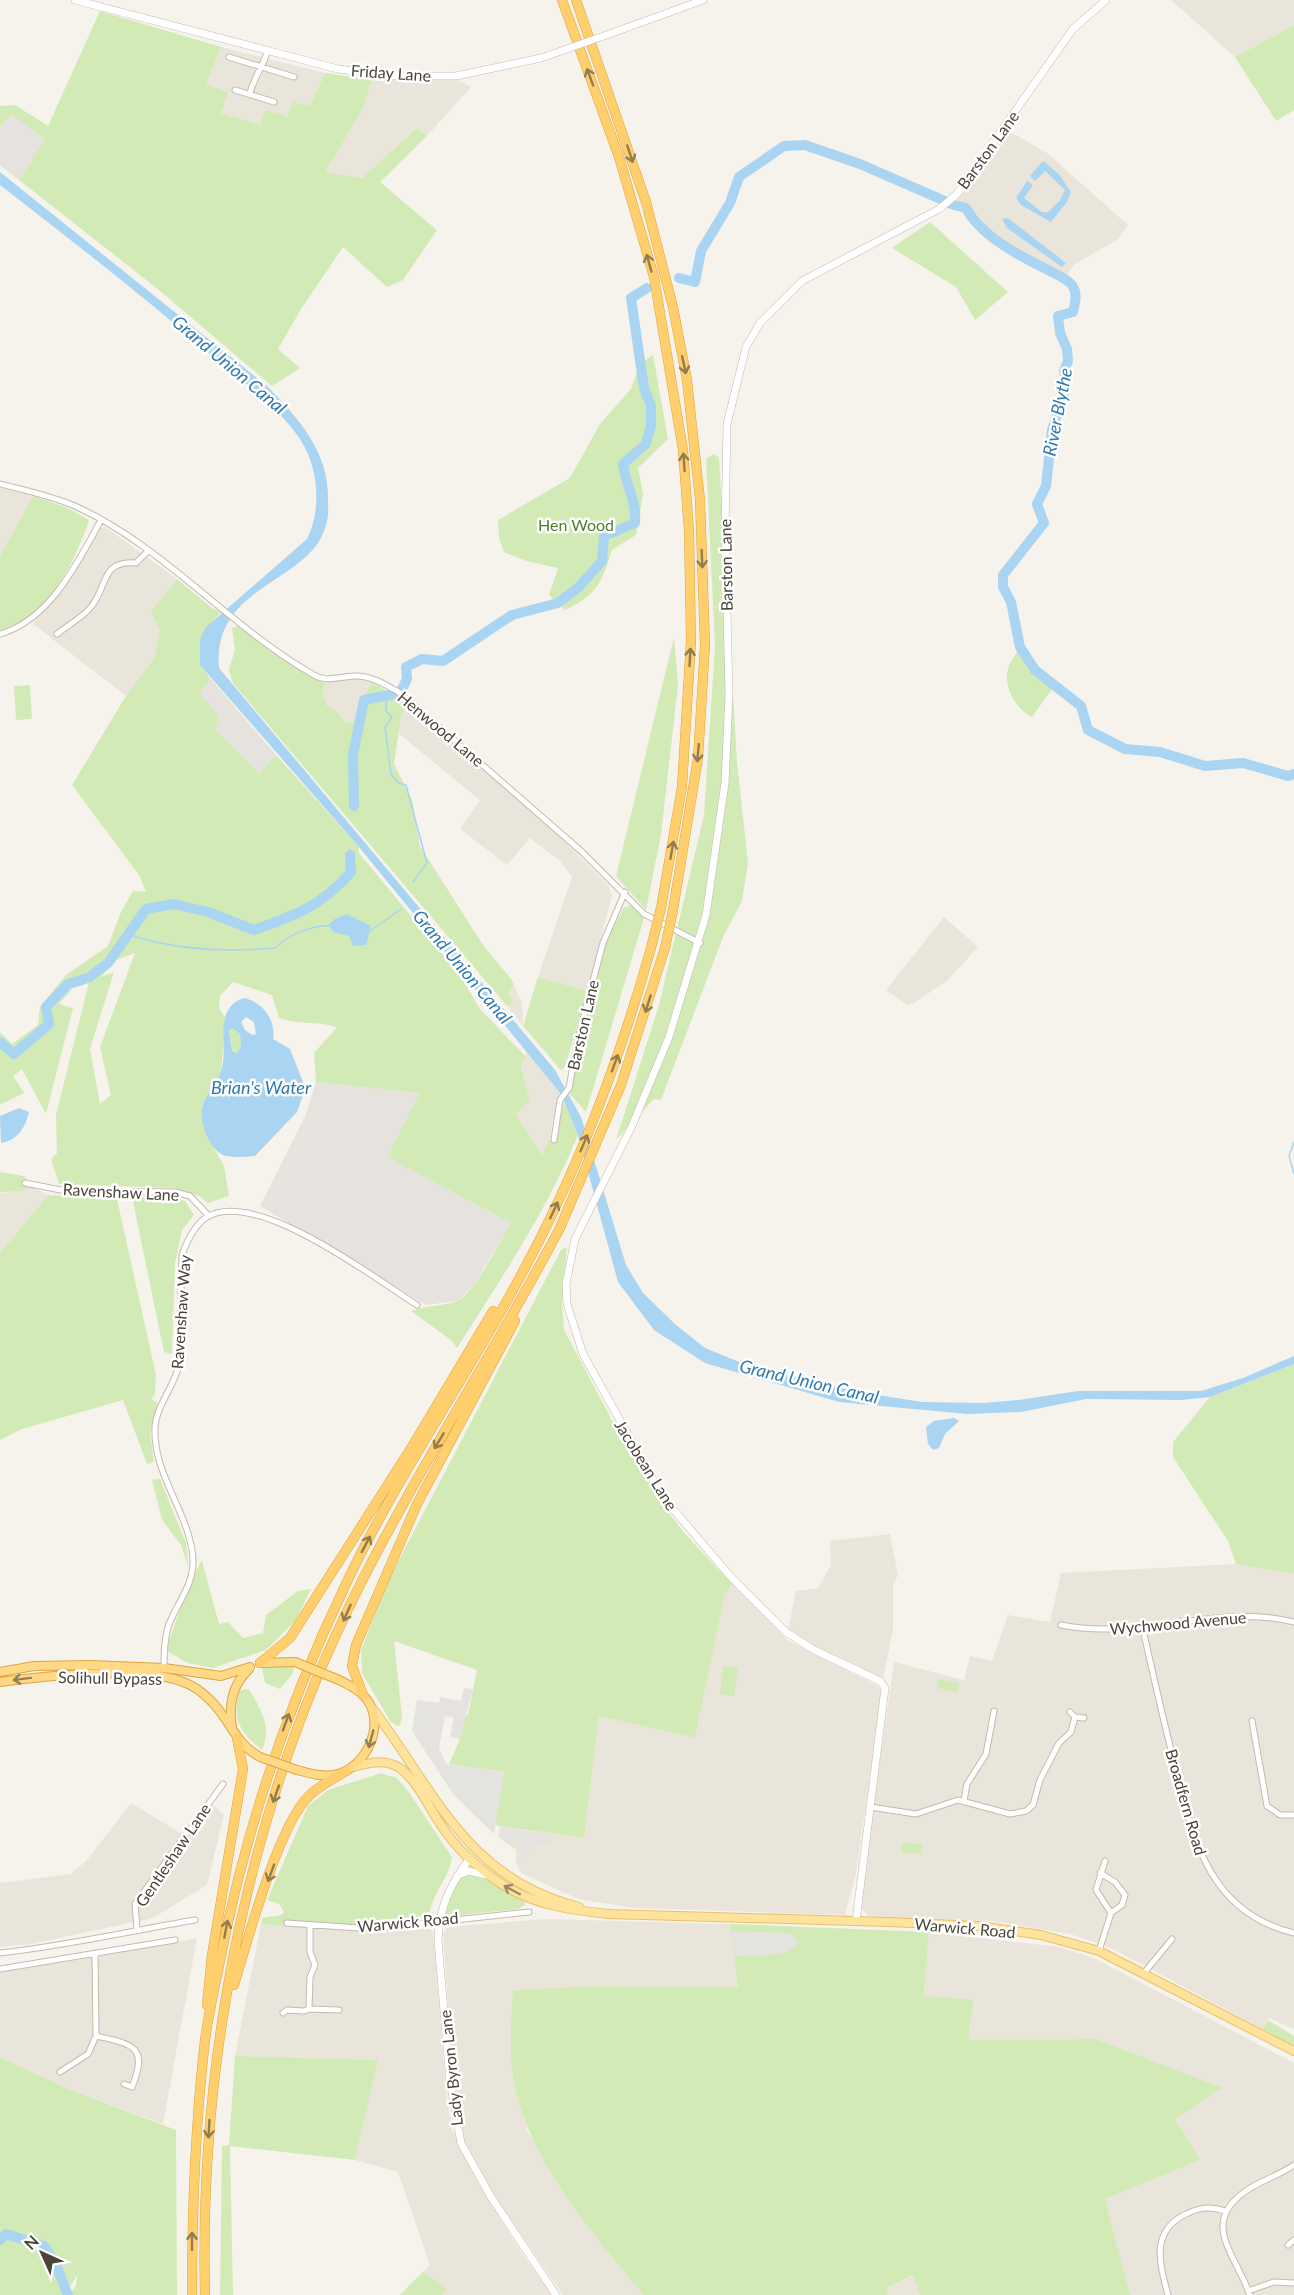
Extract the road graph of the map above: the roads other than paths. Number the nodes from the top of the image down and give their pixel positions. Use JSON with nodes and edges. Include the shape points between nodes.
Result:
{"nodes":[{"id":1,"x":75,"y":0,"type":"edge"},
{"id":2,"x":562,"y":0,"type":"edge"},
{"id":3,"x":576,"y":0,"type":"edge"},
{"id":4,"x":704,"y":0,"type":"edge"},
{"id":5,"x":1103,"y":1,"type":"edge"},
{"id":6,"x":267,"y":52,"type":"junction"},
{"id":7,"x":229,"y":57,"type":"dead end"},
{"id":8,"x":263,"y":67,"type":"junction"},
{"id":9,"x":294,"y":77,"type":"dead end"},
{"id":10,"x":235,"y":90,"type":"dead end"},
{"id":11,"x":250,"y":93,"type":"junction"},
{"id":12,"x":274,"y":102,"type":"dead end"},
{"id":13,"x":0,"y":484,"type":"edge"},
{"id":14,"x":101,"y":520,"type":"junction"},
{"id":15,"x":148,"y":551,"type":"junction"},
{"id":16,"x":0,"y":634,"type":"edge"},
{"id":17,"x":57,"y":634,"type":"dead end"},
{"id":18,"x":625,"y":892,"type":"junction"},
{"id":19,"x":700,"y":943,"type":"junction"},
{"id":20,"x":554,"y":1140,"type":"dead end"},
{"id":21,"x":25,"y":1183,"type":"dead end"},
{"id":22,"x":209,"y":1216,"type":"junction"},
{"id":23,"x":561,"y":1226,"type":"junction"},
{"id":24,"x":541,"y":1236,"type":"junction"},
{"id":25,"x":417,"y":1305,"type":"dead end"},
{"id":26,"x":1294,"y":1622,"type":"edge"},
{"id":27,"x":1061,"y":1625,"type":"dead end"},
{"id":28,"x":1142,"y":1625,"type":"junction"},
{"id":29,"x":260,"y":1663,"type":"junction"},
{"id":30,"x":250,"y":1667,"type":"junction"},
{"id":31,"x":164,"y":1668,"type":"junction"},
{"id":32,"x":0,"y":1671,"type":"edge"},
{"id":33,"x":0,"y":1682,"type":"edge"},
{"id":34,"x":363,"y":1695,"type":"junction"},
{"id":35,"x":370,"y":1705,"type":"junction"},
{"id":36,"x":994,"y":1712,"type":"dead end"},
{"id":37,"x":1070,"y":1712,"type":"dead end"},
{"id":38,"x":1075,"y":1717,"type":"junction"},
{"id":39,"x":1084,"y":1718,"type":"dead end"},
{"id":40,"x":1252,"y":1721,"type":"dead end"},
{"id":41,"x":235,"y":1735,"type":"junction"},
{"id":42,"x":349,"y":1769,"type":"junction"},
{"id":43,"x":222,"y":1784,"type":"dead end"},
{"id":44,"x":964,"y":1801,"type":"junction"},
{"id":45,"x":436,"y":1802,"type":"junction"},
{"id":46,"x":870,"y":1807,"type":"junction"},
{"id":47,"x":1294,"y":1815,"type":"edge"},
{"id":48,"x":459,"y":1847,"type":"junction"},
{"id":49,"x":470,"y":1858,"type":"junction"},
{"id":50,"x":1105,"y":1861,"type":"dead end"},
{"id":51,"x":1100,"y":1873,"type":"junction"},
{"id":52,"x":455,"y":1877,"type":"junction"},
{"id":53,"x":493,"y":1877,"type":"junction"},
{"id":54,"x":529,"y":1912,"type":"dead end"},
{"id":55,"x":1111,"y":1913,"type":"junction"},
{"id":56,"x":609,"y":1914,"type":"junction"},
{"id":57,"x":195,"y":1920,"type":"dead end"},
{"id":58,"x":856,"y":1921,"type":"junction"},
{"id":59,"x":287,"y":1923,"type":"dead end"},
{"id":60,"x":438,"y":1923,"type":"junction"},
{"id":61,"x":310,"y":1926,"type":"junction"},
{"id":62,"x":151,"y":1927,"type":"junction"},
{"id":63,"x":137,"y":1929,"type":"junction"},
{"id":64,"x":1294,"y":1933,"type":"edge"},
{"id":65,"x":1172,"y":1939,"type":"dead end"},
{"id":66,"x":175,"y":1940,"type":"dead end"},
{"id":67,"x":153,"y":1941,"type":"junction"},
{"id":68,"x":1099,"y":1951,"type":"junction"},
{"id":69,"x":0,"y":1953,"type":"edge"},
{"id":70,"x":95,"y":1955,"type":"junction"},
{"id":71,"x":0,"y":1969,"type":"edge"},
{"id":72,"x":1144,"y":1972,"type":"junction"},
{"id":73,"x":283,"y":2002,"type":"dead end"},
{"id":74,"x":309,"y":2009,"type":"junction"},
{"id":75,"x":339,"y":2010,"type":"dead end"},
{"id":76,"x":207,"y":2028,"type":"junction"},
{"id":77,"x":96,"y":2036,"type":"junction"},
{"id":78,"x":1294,"y":2051,"type":"edge"},
{"id":79,"x":60,"y":2072,"type":"dead end"},
{"id":80,"x":124,"y":2084,"type":"dead end"},
{"id":81,"x":211,"y":2100,"type":"junction"},
{"id":82,"x":1294,"y":2165,"type":"edge"},
{"id":83,"x":1225,"y":2211,"type":"junction"},
{"id":84,"x":1294,"y":2240,"type":"edge"},
{"id":85,"x":1288,"y":2245,"type":"dead end"},
{"id":86,"x":1294,"y":2283,"type":"edge"},
{"id":87,"x":1249,"y":2293,"type":"edge"},
{"id":88,"x":192,"y":2295,"type":"edge"},
{"id":89,"x":205,"y":2295,"type":"edge"},
{"id":90,"x":556,"y":2295,"type":"edge"},
{"id":91,"x":1168,"y":2295,"type":"edge"}],
"edges":[{"from":1,"to":6,"type":"street","name":"Friday Lane"},
{"from":24,"to":2,"type":"highway","one_way":true,"bridge":true,"via":[[594,1118],[651,948],[682,787],[691,641],[683,450],[654,277],[619,157]]},
{"from":3,"to":23,"type":"highway","one_way":true,"bridge":true,"via":[[646,202],[673,307],[687,380],[700,500],[705,645],[698,758],[665,948],[603,1131]]},
{"from":4,"to":6,"type":"street","name":"Friday Lane","bridge":true,"via":[[541,58],[456,76],[338,69]]},
{"from":5,"to":19,"type":"street","name":"Barston Lane","via":[[1073,29],[956,195],[939,209],[802,281],[760,323],[746,347],[727,424],[729,694],[724,783]]},
{"from":6,"to":8,"type":"street"},
{"from":7,"to":8,"type":"street"},
{"from":8,"to":9,"type":"street"},
{"from":8,"to":11,"type":"street","via":[[256,74]]},
{"from":10,"to":11,"type":"street"},
{"from":11,"to":12,"type":"street"},
{"from":13,"to":14,"type":"street","via":[[72,505]]},
{"from":14,"to":15,"type":"street"},
{"from":14,"to":16,"type":"street","via":[[46,605],[18,627]]},
{"from":15,"to":17,"type":"street","via":[[136,563],[122,562],[112,567],[92,606]]},
{"from":15,"to":18,"type":"street","name":"Henwood Lane","via":[[260,640],[316,677],[356,676],[376,680],[400,693]]},
{"from":18,"to":19,"type":"street","via":[[644,914]]},
{"from":18,"to":20,"type":"street","name":"Barston Lane","via":[[603,943],[569,1089],[560,1100]]},
{"from":19,"to":46,"type":"street","name":"Jacobean Lane","via":[[651,1083],[575,1239],[566,1284],[567,1304],[583,1354],[663,1496],[730,1576],[786,1632],[814,1650],[880,1681],[885,1688]]},
{"from":21,"to":22,"type":"street","name":"Ravenshaw Lane","via":[[66,1191],[176,1192],[190,1197]]},
{"from":22,"to":25,"type":"street","via":[[237,1211],[257,1214],[303,1233]]},
{"from":22,"to":31,"type":"street","name":"Ravenshaw Way","via":[[188,1240],[182,1255],[179,1365],[156,1418],[158,1462],[186,1530],[193,1559],[188,1587],[166,1637]]},
{"from":23,"to":34,"type":"highway","via":[[507,1337],[417,1504],[378,1591],[352,1656],[353,1671]]},
{"from":23,"to":81,"type":"highway","one_way":true,"via":[[406,1496],[357,1591],[310,1697],[273,1803],[245,1903],[218,2038]]},
{"from":24,"to":29,"type":"highway","via":[[290,1638]]},
{"from":76,"to":24,"type":"highway","one_way":true,"via":[[249,1830],[298,1689],[346,1583],[395,1489]]},
{"from":26,"to":28,"type":"street","name":"Wychwood Avenue","via":[[1275,1617],[1236,1617]]},
{"from":27,"to":28,"type":"street","name":"Wychwood Avenue","via":[[1101,1629]]},
{"from":28,"to":64,"type":"street","name":"Broadfern Road","via":[[1200,1854],[1224,1892],[1252,1917],[1271,1928]]},
{"from":29,"to":30,"type":"highway"},
{"from":29,"to":34,"type":"highway","bridge":true,"via":[[295,1662],[339,1680]]},
{"from":30,"to":31,"type":"highway","name":"Solihull Bypass","via":[[221,1676]]},
{"from":30,"to":41,"type":"highway","via":[[231,1698]]},
{"from":31,"to":32,"type":"highway","name":"Solihull Bypass","via":[[34,1666]]},
{"from":41,"to":33,"type":"highway","name":"Solihull Bypass","one_way":true,"via":[[211,1700],[181,1681],[104,1675]]},
{"from":34,"to":35,"type":"highway"},
{"from":35,"to":42,"type":"highway","one_way":true,"via":[[374,1729],[370,1746]]},
{"from":35,"to":45,"type":"main road"},
{"from":36,"to":44,"type":"street","via":[[986,1754],[967,1784]]},
{"from":37,"to":38,"type":"street"},
{"from":38,"to":39,"type":"street"},
{"from":38,"to":44,"type":"street","via":[[1071,1732],[1059,1743],[1040,1780],[1030,1808],[1010,1814]]},
{"from":40,"to":47,"type":"street","via":[[1267,1806],[1280,1815]]},
{"from":41,"to":42,"type":"highway","bridge":true,"via":[[260,1757],[297,1770],[328,1776]]},
{"from":41,"to":76,"type":"highway","via":[[243,1769],[212,1955]]},
{"from":42,"to":48,"type":"main road","via":[[381,1762],[401,1768]]},
{"from":42,"to":81,"type":"highway","one_way":true,"via":[[307,1797],[286,1832],[236,1981]]},
{"from":43,"to":63,"type":"street","name":"Gentleshaw Lane","via":[[135,1904]]},
{"from":44,"to":46,"type":"street","via":[[916,1814]]},
{"from":45,"to":49,"type":"main road"},
{"from":45,"to":56,"type":"main road","via":[[464,1837],[504,1875],[563,1903]]},
{"from":46,"to":58,"type":"street","name":"Jacobean Lane"},
{"from":48,"to":49,"type":"main road"},
{"from":48,"to":52,"type":"street","via":[[461,1864]]},
{"from":49,"to":52,"type":"street","name":"Lady Byron Lane"},
{"from":49,"to":53,"type":"main road"},
{"from":50,"to":51,"type":"street"},
{"from":51,"to":55,"type":"street","via":[[1096,1890]]},
{"from":51,"to":55,"type":"street","via":[[1115,1882],[1125,1896],[1122,1905]]},
{"from":52,"to":53,"type":"street","via":[[468,1871]]},
{"from":52,"to":60,"type":"street","name":"Lady Byron Lane"},
{"from":56,"to":53,"type":"main road","one_way":true,"via":[[544,1904]]},
{"from":54,"to":60,"type":"street","name":"Warwick Road"},
{"from":55,"to":68,"type":"street"},
{"from":56,"to":58,"type":"main road","name":"Warwick Road"},
{"from":57,"to":62,"type":"street"},
{"from":58,"to":68,"type":"main road","name":"Warwick Road","via":[[980,1926],[1066,1940]]},
{"from":59,"to":61,"type":"street","name":"Warwick Road"},
{"from":60,"to":61,"type":"street","name":"Warwick Road","via":[[373,1929]]},
{"from":60,"to":90,"type":"street","name":"Lady Byron Lane","via":[[450,2081],[462,2143],[491,2197]]},
{"from":61,"to":74,"type":"street","via":[[310,1952],[315,1965],[310,1977]]},
{"from":62,"to":63,"type":"street"},
{"from":62,"to":67,"type":"street"},
{"from":63,"to":69,"type":"street","via":[[62,1946]]},
{"from":65,"to":72,"type":"street"},
{"from":66,"to":67,"type":"street"},
{"from":67,"to":70,"type":"street"},
{"from":68,"to":72,"type":"main road","name":"Warwick Road"},
{"from":70,"to":71,"type":"street"},
{"from":70,"to":77,"type":"street"},
{"from":72,"to":78,"type":"main road","name":"Warwick Road"},
{"from":73,"to":74,"type":"street","via":[[285,2012]]},
{"from":74,"to":75,"type":"street"},
{"from":88,"to":76,"type":"highway","one_way":true,"via":[[193,2187]]},
{"from":77,"to":79,"type":"street","via":[[88,2054]]},
{"from":77,"to":80,"type":"street","via":[[134,2048],[140,2067],[132,2087]]},
{"from":81,"to":89,"type":"highway","one_way":true},
{"from":82,"to":83,"type":"street","via":[[1237,2197]]},
{"from":83,"to":87,"type":"street","via":[[1226,2240]]},
{"from":83,"to":91,"type":"street","via":[[1213,2207],[1198,2209],[1165,2230],[1160,2243]]},
{"from":84,"to":85,"type":"street"},
{"from":86,"to":87,"type":"street","via":[[1274,2282]]}]}
